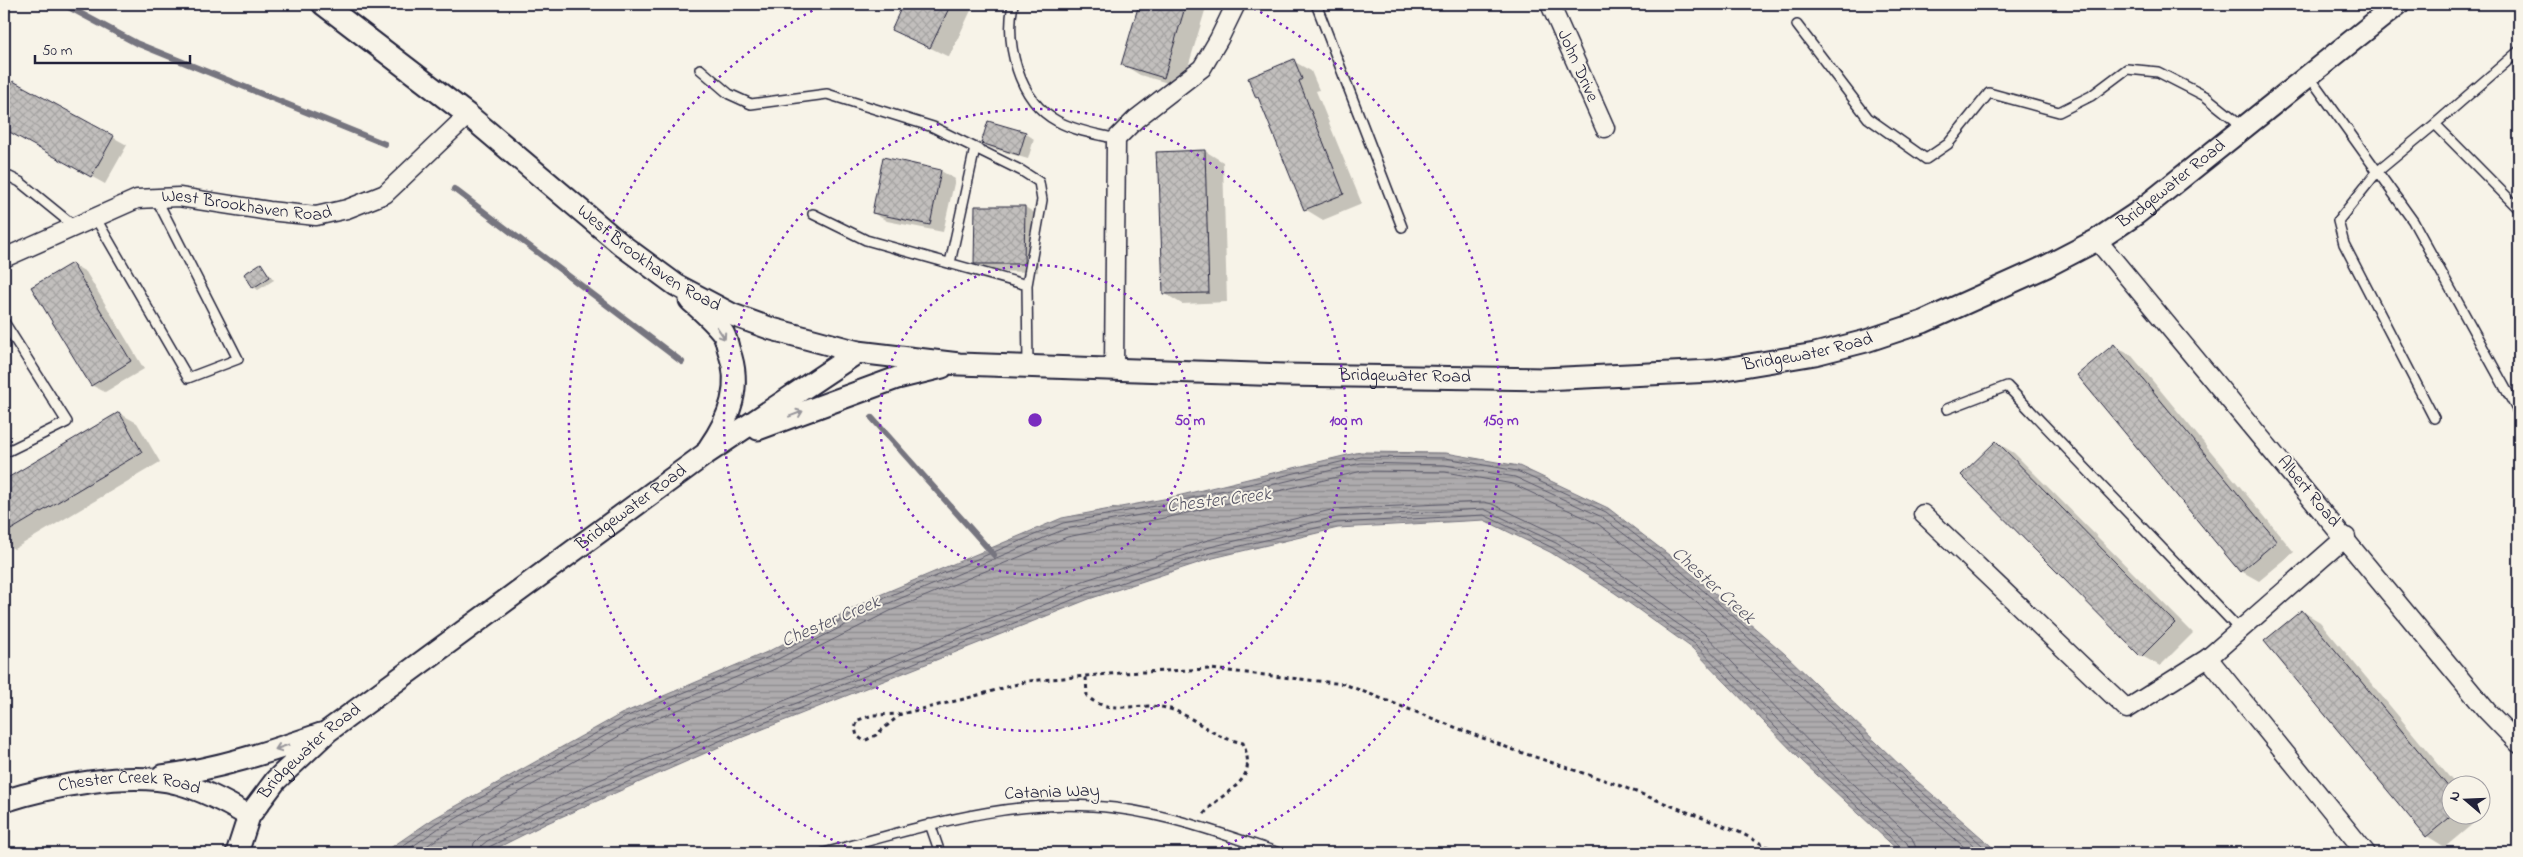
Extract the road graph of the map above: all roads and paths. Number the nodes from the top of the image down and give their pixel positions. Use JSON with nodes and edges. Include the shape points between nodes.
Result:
{"nodes":[{"id":1,"x":323,"y":4,"type":"edge"},
{"id":2,"x":1013,"y":4,"type":"edge"},
{"id":3,"x":1236,"y":4,"type":"edge"},
{"id":4,"x":1316,"y":4,"type":"edge"},
{"id":5,"x":1550,"y":4,"type":"edge"},
{"id":6,"x":2398,"y":4,"type":"edge"},
{"id":7,"x":1797,"y":25,"type":"dead end"},
{"id":8,"x":2519,"y":51,"type":"edge"},
{"id":9,"x":700,"y":69,"type":"dead end"},
{"id":10,"x":2308,"y":76,"type":"junction"},
{"id":11,"x":468,"y":115,"type":"junction"},
{"id":12,"x":2435,"y":124,"type":"junction"},
{"id":13,"x":1605,"y":128,"type":"dead end"},
{"id":14,"x":2245,"y":128,"type":"junction"},
{"id":15,"x":1116,"y":138,"type":"junction"},
{"id":16,"x":976,"y":148,"type":"junction"},
{"id":17,"x":2377,"y":172,"type":"junction"},
{"id":18,"x":4,"y":174,"type":"edge"},
{"id":19,"x":156,"y":198,"type":"junction"},
{"id":20,"x":2519,"y":209,"type":"edge"},
{"id":21,"x":813,"y":214,"type":"dead end"},
{"id":22,"x":95,"y":217,"type":"junction"},
{"id":23,"x":74,"y":226,"type":"junction"},
{"id":24,"x":1402,"y":227,"type":"dead end"},
{"id":25,"x":2097,"y":240,"type":"junction"},
{"id":26,"x":4,"y":258,"type":"edge"},
{"id":27,"x":950,"y":264,"type":"junction"},
{"id":28,"x":676,"y":285,"type":"junction"},
{"id":29,"x":1027,"y":285,"type":"junction"},
{"id":30,"x":4,"y":322,"type":"edge"},
{"id":31,"x":858,"y":352,"type":"junction"},
{"id":32,"x":959,"y":364,"type":"junction"},
{"id":33,"x":1028,"y":366,"type":"junction"},
{"id":34,"x":1114,"y":369,"type":"junction"},
{"id":35,"x":1947,"y":409,"type":"dead end"},
{"id":36,"x":2519,"y":412,"type":"edge"},
{"id":37,"x":2434,"y":418,"type":"dead end"},
{"id":38,"x":4,"y":448,"type":"edge"},
{"id":39,"x":704,"y":455,"type":"junction"},
{"id":40,"x":1923,"y":514,"type":"dead end"},
{"id":41,"x":2346,"y":537,"type":"junction"},
{"id":42,"x":2240,"y":630,"type":"junction"},
{"id":43,"x":2208,"y":658,"type":"junction"},
{"id":44,"x":1086,"y":677,"type":"junction"},
{"id":45,"x":901,"y":714,"type":"junction"},
{"id":46,"x":328,"y":731,"type":"junction"},
{"id":47,"x":2519,"y":744,"type":"edge"},
{"id":48,"x":144,"y":778,"type":"junction"},
{"id":49,"x":4,"y":801,"type":"edge"},
{"id":50,"x":249,"y":816,"type":"junction"},
{"id":51,"x":930,"y":824,"type":"junction"},
{"id":52,"x":1195,"y":826,"type":"junction"},
{"id":53,"x":237,"y":853,"type":"edge"},
{"id":54,"x":824,"y":853,"type":"edge"},
{"id":55,"x":940,"y":853,"type":"edge"},
{"id":56,"x":1280,"y":853,"type":"edge"},
{"id":57,"x":1779,"y":853,"type":"edge"},
{"id":58,"x":2366,"y":853,"type":"edge"}],
"edges":[{"from":1,"to":11,"type":"street","name":"West Brookhaven Road"},
{"from":2,"to":15,"type":"lane","via":[[1010,44],[1015,67],[1039,107],[1056,121]]},
{"from":3,"to":15,"type":"street","via":[[1202,68]]},
{"from":4,"to":24,"type":"lane"},
{"from":5,"to":13,"type":"street","name":"John Drive"},
{"from":6,"to":10,"type":"street","name":"Bridgewater Road"},
{"from":7,"to":14,"type":"lane","via":[[1868,118],[1926,159],[1948,144],[1989,93],[2059,112],[2092,96],[2127,69],[2158,72],[2205,96]]},
{"from":8,"to":12,"type":"lane"},
{"from":9,"to":16,"type":"lane","via":[[729,94],[751,104],[827,94],[933,126]]},
{"from":10,"to":14,"type":"street","name":"Bridgewater Road"},
{"from":10,"to":17,"type":"lane"},
{"from":11,"to":19,"type":"street","name":"West Brookhaven Road","via":[[385,194],[347,209],[316,216],[179,197]]},
{"from":11,"to":28,"type":"street","name":"West Brookhaven Road","via":[[624,246]]},
{"from":12,"to":17,"type":"lane"},
{"from":12,"to":20,"type":"lane"},
{"from":14,"to":25,"type":"street","name":"Bridgewater Road","via":[[2136,214]]},
{"from":15,"to":34,"type":"street"},
{"from":16,"to":27,"type":"lane"},
{"from":16,"to":29,"type":"lane","via":[[1039,182],[1042,200]]},
{"from":17,"to":36,"type":"lane","via":[[2413,221]]},
{"from":17,"to":37,"type":"lane","via":[[2338,222],[2344,244]]},
{"from":18,"to":23,"type":"lane","via":[[20,182]]},
{"from":19,"to":22,"type":"street","name":"West Brookhaven Road","via":[[137,199]]},
{"from":19,"to":22,"type":"lane","via":[[238,359],[188,378]]},
{"from":21,"to":27,"type":"lane","via":[[866,240]]},
{"from":22,"to":23,"type":"street","name":"West Brookhaven Road"},
{"from":23,"to":26,"type":"street","name":"West Brookhaven Road"},
{"from":25,"to":34,"type":"street","name":"Bridgewater Road","via":[[1923,322],[1815,354],[1713,371],[1543,379]]},
{"from":25,"to":41,"type":"street","name":"Albert Road"},
{"from":27,"to":29,"type":"lane"},
{"from":28,"to":31,"type":"street","name":"West Brookhaven Road","via":[[733,315]]},
{"from":28,"to":39,"type":"street","one_way":true,"via":[[724,334],[732,358],[734,395],[722,430]]},
{"from":29,"to":33,"type":"lane"},
{"from":30,"to":38,"type":"lane","via":[[67,422],[6,452]]},
{"from":31,"to":32,"type":"street","name":"Bridgewater Road"},
{"from":31,"to":39,"type":"street","name":"Bridgewater Road"},
{"from":32,"to":33,"type":"street","name":"Bridgewater Road"},
{"from":39,"to":32,"type":"street","one_way":true,"via":[[825,403],[897,378]]},
{"from":33,"to":34,"type":"street","name":"Bridgewater Road"},
{"from":35,"to":42,"type":"lane","via":[[2007,386]]},
{"from":39,"to":46,"type":"street","name":"Bridgewater Road"},
{"from":40,"to":43,"type":"street","via":[[2127,709]]},
{"from":41,"to":42,"type":"street"},
{"from":41,"to":47,"type":"street","name":"Albert Road","via":[[2487,711]]},
{"from":42,"to":43,"type":"street"},
{"from":43,"to":58,"type":"street"},
{"from":44,"to":45,"type":"path","via":[[1028,681]]},
{"from":44,"to":52,"type":"path","via":[[1086,696],[1093,702],[1179,711],[1221,736],[1243,743],[1249,759],[1243,780],[1213,803]]},
{"from":44,"to":57,"type":"path","via":[[1211,668],[1344,684],[1511,749],[1613,783],[1739,832]]},
{"from":45,"to":45,"type":"path","via":[[872,715],[858,720],[857,736],[864,741]]},
{"from":46,"to":48,"type":"street","one_way":true,"via":[[257,756],[205,769]]},
{"from":46,"to":50,"type":"street","name":"Bridgewater Road","via":[[276,780]]},
{"from":48,"to":49,"type":"street","name":"Chester Creek Road","via":[[88,783]]},
{"from":48,"to":50,"type":"street","name":"Chester Creek Road","via":[[202,791]]},
{"from":50,"to":53,"type":"street","name":"Bridgewater Road"},
{"from":51,"to":52,"type":"lane","name":"Catania Way","via":[[1010,808],[1074,806],[1114,808]]},
{"from":51,"to":54,"type":"lane","name":"Catania Way"},
{"from":51,"to":55,"type":"lane"},
{"from":52,"to":56,"type":"lane","name":"Catania Way"}]}
